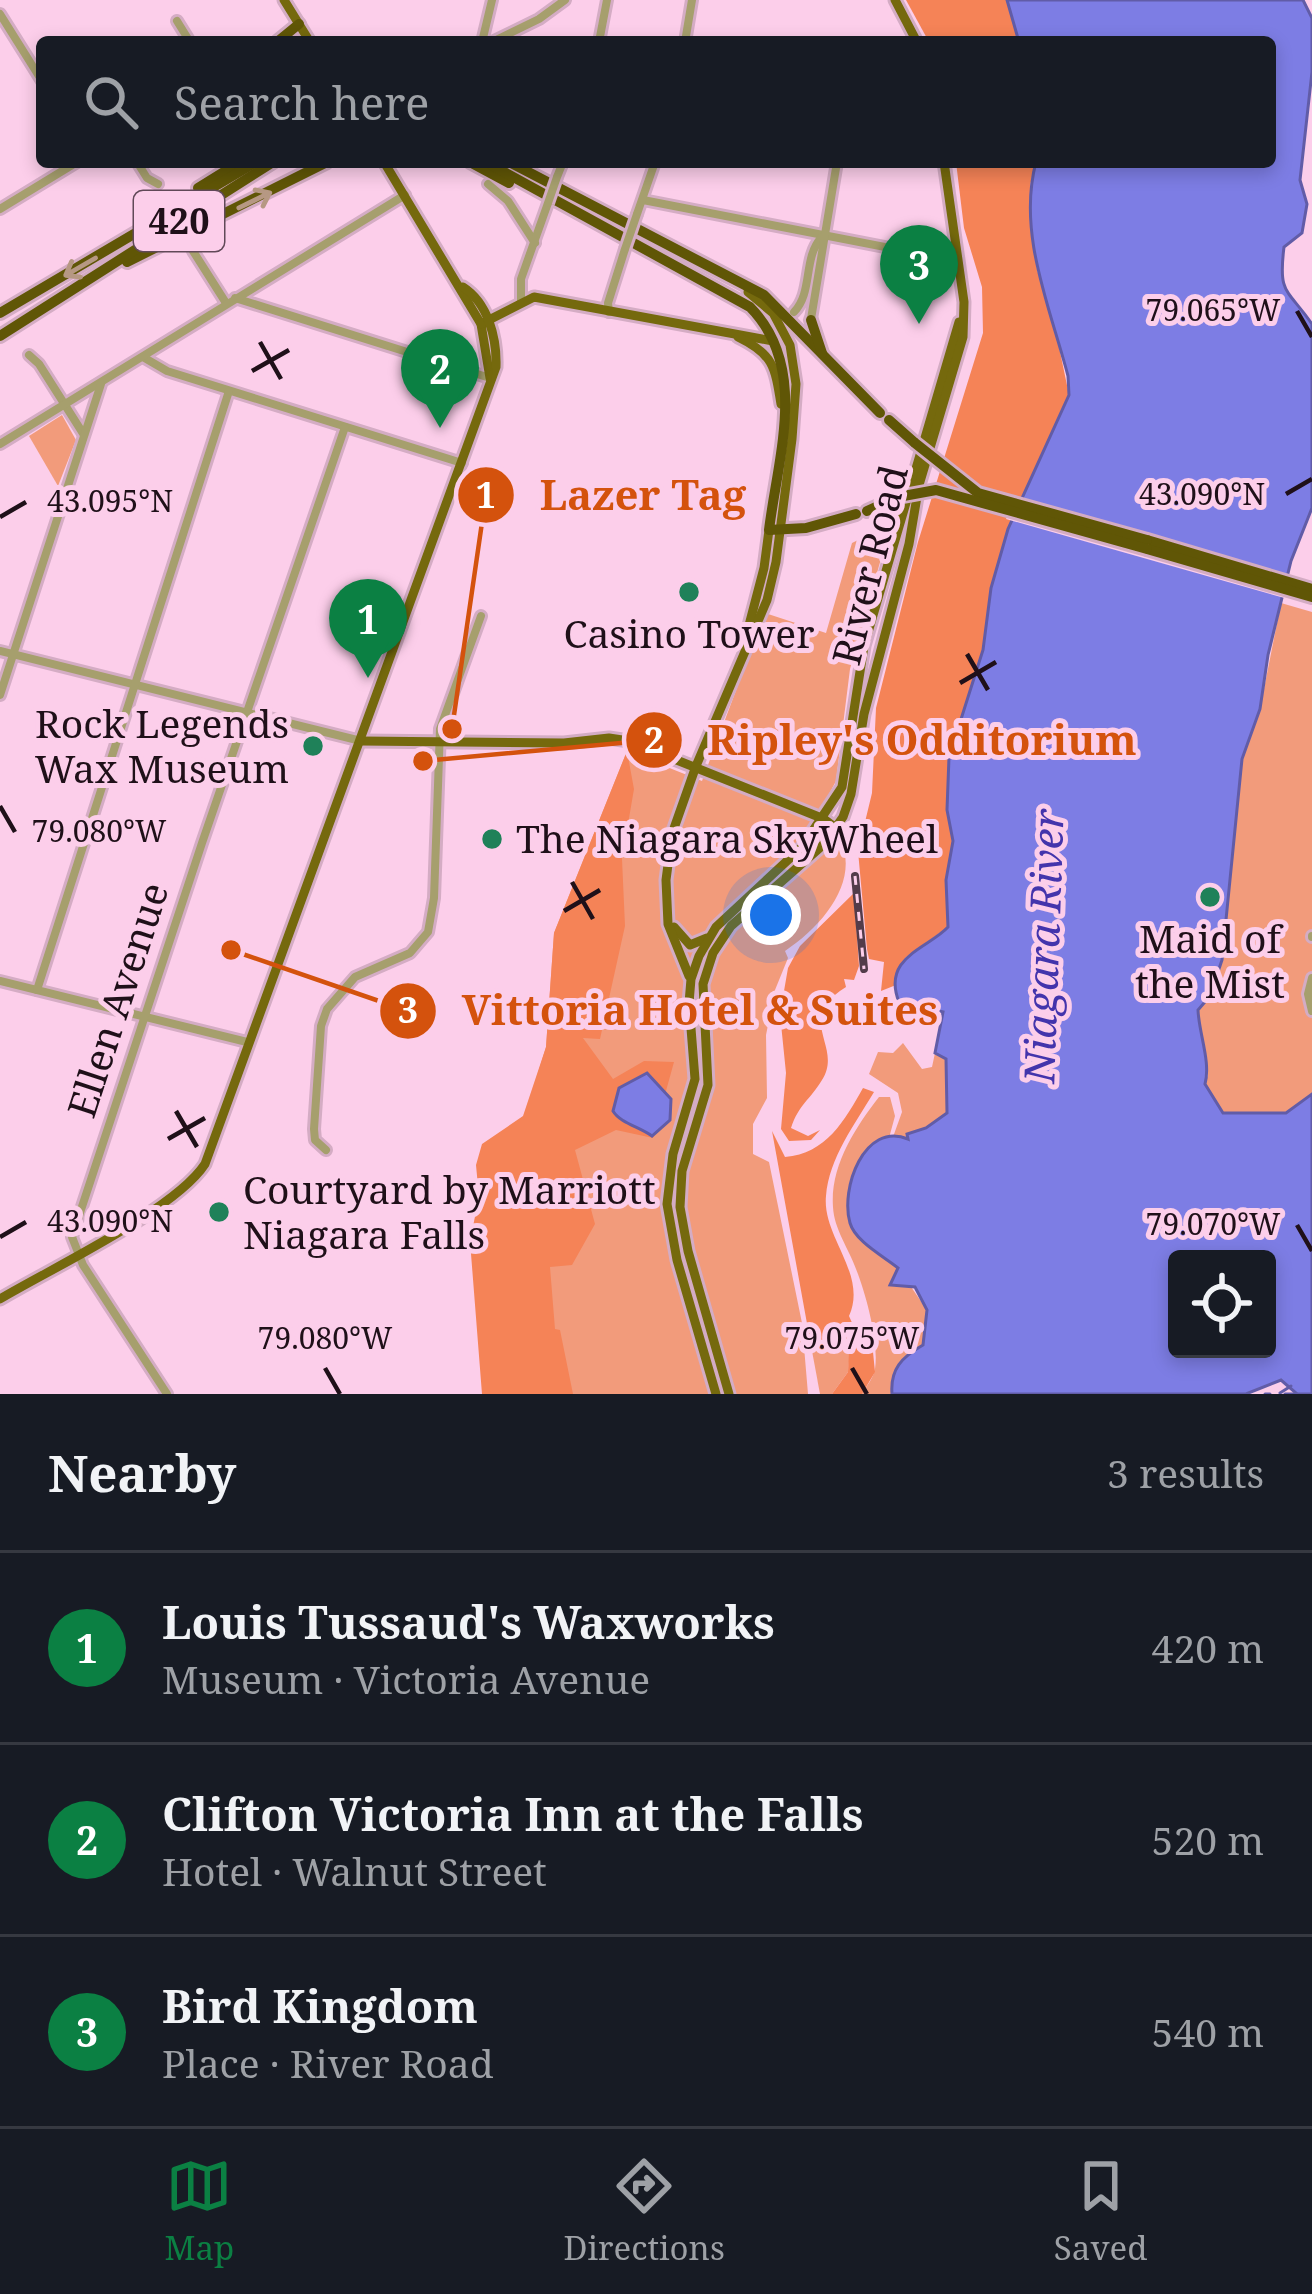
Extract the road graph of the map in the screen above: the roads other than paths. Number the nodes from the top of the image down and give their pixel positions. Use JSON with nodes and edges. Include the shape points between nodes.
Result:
{"nodes":[{"id":1,"x":284,"y":0,"type":"edge"},
{"id":2,"x":492,"y":0,"type":"edge"},
{"id":3,"x":566,"y":0,"type":"edge"},
{"id":4,"x":607,"y":0,"type":"edge"},
{"id":5,"x":692,"y":0,"type":"edge"},
{"id":6,"x":895,"y":0,"type":"edge"},
{"id":7,"x":0,"y":14,"type":"edge"},
{"id":8,"x":177,"y":21,"type":"dead end"},
{"id":9,"x":299,"y":24,"type":"junction"},
{"id":10,"x":186,"y":36,"type":"edge"},
{"id":11,"x":284,"y":36,"type":"edge"},
{"id":12,"x":306,"y":36,"type":"edge"},
{"id":13,"x":483,"y":36,"type":"edge"},
{"id":14,"x":504,"y":36,"type":"edge"},
{"id":15,"x":600,"y":36,"type":"edge"},
{"id":16,"x":686,"y":36,"type":"edge"},
{"id":17,"x":913,"y":36,"type":"edge"},
{"id":18,"x":36,"y":71,"type":"edge"},
{"id":19,"x":67,"y":168,"type":"edge"},
{"id":20,"x":141,"y":168,"type":"edge"},
{"id":21,"x":230,"y":168,"type":"edge"},
{"id":22,"x":246,"y":168,"type":"edge"},
{"id":23,"x":264,"y":168,"type":"edge"},
{"id":24,"x":316,"y":168,"type":"edge"},
{"id":25,"x":389,"y":168,"type":"edge"},
{"id":26,"x":481,"y":168,"type":"edge"},
{"id":27,"x":501,"y":168,"type":"edge"},
{"id":28,"x":517,"y":168,"type":"edge"},
{"id":29,"x":531,"y":168,"type":"edge"},
{"id":30,"x":559,"y":168,"type":"edge"},
{"id":31,"x":653,"y":168,"type":"edge"},
{"id":32,"x":836,"y":168,"type":"edge"},
{"id":33,"x":945,"y":168,"type":"edge"},
{"id":34,"x":158,"y":184,"type":"dead end"},
{"id":35,"x":488,"y":184,"type":"dead end"},
{"id":36,"x":549,"y":188,"type":"junction"},
{"id":37,"x":405,"y":195,"type":"junction"},
{"id":38,"x":643,"y":200,"type":"junction"},
{"id":39,"x":1,"y":208,"type":"edge"},
{"id":40,"x":153,"y":224,"type":"junction"},
{"id":41,"x":823,"y":237,"type":"junction"},
{"id":42,"x":536,"y":243,"type":"junction"},
{"id":43,"x":193,"y":251,"type":"dead end"},
{"id":44,"x":957,"y":261,"type":"junction"},
{"id":45,"x":724,"y":275,"type":"junction"},
{"id":46,"x":87,"y":282,"type":"junction"},
{"id":47,"x":231,"y":300,"type":"junction"},
{"id":48,"x":521,"y":301,"type":"junction"},
{"id":49,"x":779,"y":309,"type":"junction"},
{"id":50,"x":609,"y":312,"type":"junction"},
{"id":51,"x":794,"y":312,"type":"joint"},
{"id":52,"x":0,"y":313,"type":"edge"},
{"id":53,"x":962,"y":317,"type":"junction"},
{"id":54,"x":811,"y":320,"type":"joint"},
{"id":55,"x":485,"y":322,"type":"junction"},
{"id":56,"x":733,"y":335,"type":"junction"},
{"id":57,"x":0,"y":336,"type":"edge"},
{"id":58,"x":783,"y":344,"type":"junction"},
{"id":59,"x":28,"y":355,"type":"dead end"},
{"id":60,"x":142,"y":357,"type":"junction"},
{"id":61,"x":830,"y":365,"type":"junction"},
{"id":62,"x":490,"y":378,"type":"junction"},
{"id":63,"x":101,"y":382,"type":"junction"},
{"id":64,"x":229,"y":391,"type":"junction"},
{"id":65,"x":64,"y":405,"type":"junction"},
{"id":66,"x":784,"y":419,"type":"junction"},
{"id":67,"x":345,"y":427,"type":"junction"},
{"id":68,"x":85,"y":436,"type":"junction"},
{"id":69,"x":0,"y":444,"type":"edge"},
{"id":70,"x":462,"y":463,"type":"junction"},
{"id":71,"x":774,"y":530,"type":"junction"},
{"id":72,"x":1312,"y":593,"type":"edge"},
{"id":73,"x":481,"y":616,"type":"dead end"},
{"id":74,"x":0,"y":651,"type":"edge"},
{"id":75,"x":13,"y":655,"type":"junction"},
{"id":76,"x":133,"y":686,"type":"junction"},
{"id":77,"x":0,"y":695,"type":"edge"},
{"id":78,"x":247,"y":715,"type":"junction"},
{"id":79,"x":362,"y":741,"type":"junction"},
{"id":80,"x":438,"y":743,"type":"junction"},
{"id":81,"x":696,"y":766,"type":"junction"},
{"id":82,"x":824,"y":819,"type":"junction"},
{"id":83,"x":836,"y":827,"type":"junction"},
{"id":84,"x":667,"y":905,"type":"junction"},
{"id":85,"x":710,"y":936,"type":"junction"},
{"id":86,"x":1312,"y":978,"type":"edge"},
{"id":87,"x":0,"y":980,"type":"edge"},
{"id":88,"x":37,"y":990,"type":"junction"},
{"id":89,"x":689,"y":998,"type":"junction"},
{"id":90,"x":1312,"y":1011,"type":"edge"},
{"id":91,"x":145,"y":1015,"type":"junction"},
{"id":92,"x":247,"y":1042,"type":"junction"},
{"id":93,"x":326,"y":1150,"type":"dead end"},
{"id":94,"x":77,"y":1253,"type":"junction"},
{"id":95,"x":0,"y":1299,"type":"edge"},
{"id":96,"x":167,"y":1394,"type":"edge"},
{"id":97,"x":716,"y":1394,"type":"edge"},
{"id":98,"x":729,"y":1394,"type":"edge"}],
"edges":[{"from":1,"to":9,"type":"main road"},
{"from":2,"to":13,"type":"street"},
{"from":3,"to":14,"type":"street"},
{"from":4,"to":15,"type":"street"},
{"from":5,"to":16,"type":"street"},
{"from":6,"to":17,"type":"main road"},
{"from":7,"to":18,"type":"street"},
{"from":8,"to":10,"type":"street"},
{"from":9,"to":11,"type":"highway"},
{"from":9,"to":12,"type":"main road"},
{"from":19,"to":39,"type":"street"},
{"from":20,"to":34,"type":"street"},
{"from":21,"to":40,"type":"highway"},
{"from":22,"to":40,"type":"highway","number":"420"},
{"from":23,"to":46,"type":"highway","number":"420"},
{"from":46,"to":24,"type":"highway","one_way":true},
{"from":25,"to":37,"type":"main road"},
{"from":26,"to":36,"type":"highway","via":[[520,189]]},
{"from":27,"to":36,"type":"highway"},
{"from":28,"to":36,"type":"highway"},
{"from":29,"to":36,"type":"highway"},
{"from":30,"to":36,"type":"street"},
{"from":31,"to":38,"type":"street"},
{"from":32,"to":41,"type":"street"},
{"from":33,"to":44,"type":"main road","name":"River Road"},
{"from":35,"to":42,"type":"street"},
{"from":36,"to":42,"type":"street"},
{"from":36,"to":45,"type":"highway"},
{"from":36,"to":58,"type":"highway","via":[[736,296]]},
{"from":37,"to":47,"type":"street"},
{"from":37,"to":55,"type":"main road"},
{"from":38,"to":41,"type":"street"},
{"from":38,"to":50,"type":"street","bridge":true},
{"from":40,"to":52,"type":"highway","number":"420","one_way":true},
{"from":41,"to":44,"type":"street"},
{"from":41,"to":51,"type":"street"},
{"from":41,"to":54,"type":"street"},
{"from":42,"to":48,"type":"street"},
{"from":43,"to":47,"type":"street"},
{"from":44,"to":53,"type":"main road","name":"River Road"},
{"from":45,"to":49,"type":"highway"},
{"from":45,"to":58,"type":"main road","via":[[768,308]]},
{"from":46,"to":57,"type":"highway","number":"420"},
{"from":47,"to":60,"type":"street"},
{"from":47,"to":62,"type":"street"},
{"from":48,"to":50,"type":"main road"},
{"from":48,"to":55,"type":"main road"},
{"from":49,"to":51,"type":"highway"},
{"from":49,"to":61,"type":"highway"},
{"from":50,"to":56,"type":"main road"},
{"from":53,"to":82,"type":"main road","name":"River Road","via":[[861,659],[842,788]]},
{"from":53,"to":83,"type":"main road","name":"River Road","via":[[851,794]]},
{"from":54,"to":61,"type":"highway"},
{"from":55,"to":62,"type":"main road","via":[[497,352]]},
{"from":56,"to":58,"type":"main road"},
{"from":56,"to":66,"type":"main road","via":[[769,358]]},
{"from":58,"to":66,"type":"highway"},
{"from":58,"to":71,"type":"main road","via":[[796,384]]},
{"from":59,"to":65,"type":"street"},
{"from":60,"to":63,"type":"street"},
{"from":60,"to":64,"type":"street"},
{"from":61,"to":72,"type":"highway","bridge":true,"via":[[978,493]]},
{"from":62,"to":70,"type":"main road"},
{"from":63,"to":65,"type":"street"},
{"from":63,"to":68,"type":"street"},
{"from":64,"to":67,"type":"street"},
{"from":64,"to":76,"type":"street"},
{"from":65,"to":68,"type":"street"},
{"from":65,"to":69,"type":"street"},
{"from":66,"to":71,"type":"highway"},
{"from":67,"to":70,"type":"street"},
{"from":67,"to":78,"type":"street","name":"Ellen Avenue"},
{"from":68,"to":75,"type":"street"},
{"from":70,"to":79,"type":"main road"},
{"from":71,"to":72,"type":"highway","bridge":true,"via":[[936,490]]},
{"from":71,"to":81,"type":"main road","via":[[745,645]]},
{"from":73,"to":80,"type":"street"},
{"from":74,"to":75,"type":"street"},
{"from":75,"to":76,"type":"street"},
{"from":75,"to":77,"type":"street"},
{"from":76,"to":78,"type":"street"},
{"from":76,"to":88,"type":"street"},
{"from":78,"to":79,"type":"street"},
{"from":78,"to":91,"type":"street","name":"Ellen Avenue"},
{"from":79,"to":80,"type":"main road"},
{"from":79,"to":92,"type":"main road"},
{"from":80,"to":81,"type":"main road","via":[[610,738]]},
{"from":80,"to":93,"type":"street","via":[[432,918],[410,953],[355,977],[327,1009],[314,1129]]},
{"from":81,"to":82,"type":"main road"},
{"from":81,"to":84,"type":"main road","via":[[672,834]]},
{"from":82,"to":83,"type":"main road"},
{"from":82,"to":85,"type":"main road","name":"River Road"},
{"from":83,"to":98,"type":"main road","via":[[731,926],[703,984],[708,1085],[680,1207]]},
{"from":84,"to":85,"type":"main road","via":[[685,942]]},
{"from":84,"to":89,"type":"main road","via":[[672,938],[688,966]]},
{"from":85,"to":89,"type":"main road"},
{"from":86,"to":90,"type":"street"},
{"from":87,"to":88,"type":"street"},
{"from":88,"to":91,"type":"street"},
{"from":89,"to":97,"type":"main road","via":[[695,1079],[670,1164],[668,1214]]},
{"from":91,"to":92,"type":"street"},
{"from":91,"to":94,"type":"street","name":"Ellen Avenue","via":[[79,1211]]},
{"from":92,"to":94,"type":"main road","via":[[205,1164],[155,1209]]},
{"from":94,"to":95,"type":"main road"},
{"from":94,"to":96,"type":"street"}]}
